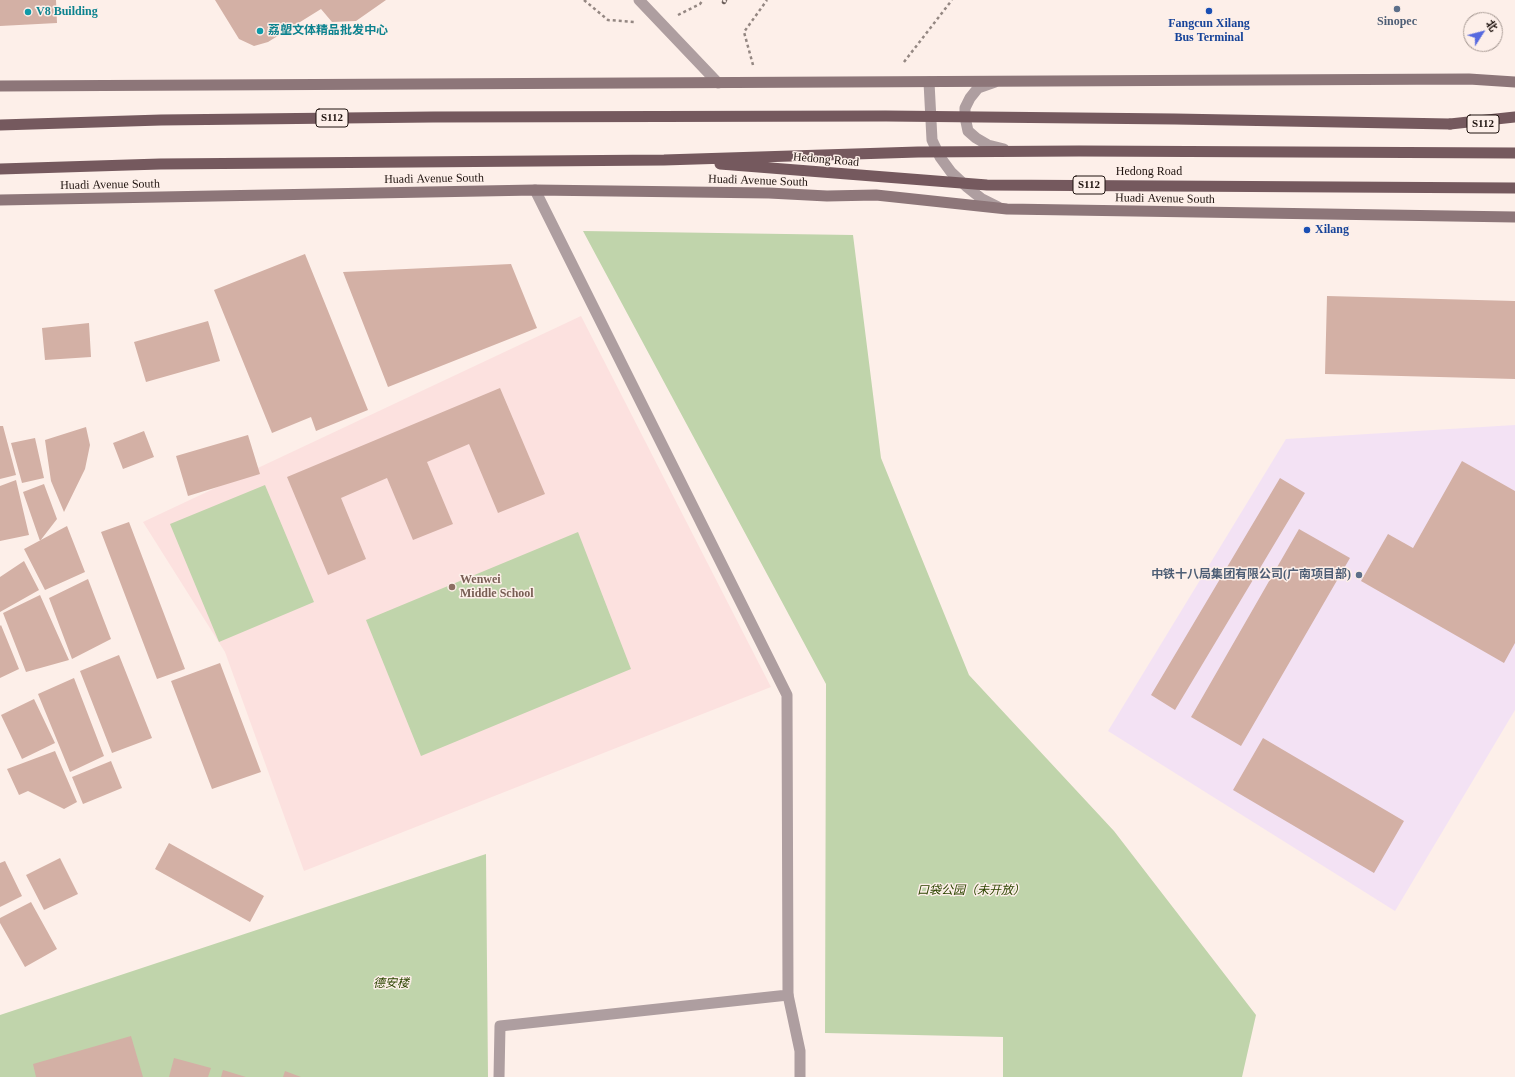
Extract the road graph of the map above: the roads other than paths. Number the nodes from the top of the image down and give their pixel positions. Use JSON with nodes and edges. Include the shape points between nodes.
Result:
{"nodes":[{"id":1,"x":639,"y":0,"type":"edge"},
{"id":2,"x":1001,"y":81,"type":"junction"},
{"id":3,"x":929,"y":82,"type":"junction"},
{"id":4,"x":1515,"y":82,"type":"edge"},
{"id":5,"x":718,"y":83,"type":"junction"},
{"id":6,"x":0,"y":86,"type":"edge"},
{"id":7,"x":1515,"y":117,"type":"edge"},
{"id":8,"x":1450,"y":124,"type":"junction"},
{"id":9,"x":1515,"y":124,"type":"edge"},
{"id":10,"x":0,"y":125,"type":"edge"},
{"id":11,"x":1515,"y":154,"type":"edge"},
{"id":12,"x":664,"y":160,"type":"junction"},
{"id":13,"x":0,"y":168,"type":"edge"},
{"id":14,"x":1515,"y":188,"type":"edge"},
{"id":15,"x":535,"y":190,"type":"junction"},
{"id":16,"x":0,"y":200,"type":"edge"},
{"id":17,"x":1007,"y":209,"type":"junction"},
{"id":18,"x":1515,"y":217,"type":"edge"},
{"id":19,"x":788,"y":995,"type":"junction"},
{"id":20,"x":499,"y":1077,"type":"edge"},
{"id":21,"x":800,"y":1077,"type":"edge"}],
"edges":[{"from":1,"to":5,"type":"street"},
{"from":2,"to":3,"type":"main road","name":"Huadi Avenue South"},
{"from":2,"to":4,"type":"main road","name":"Huadi Avenue South","via":[[1468,78]]},
{"from":2,"to":11,"type":"street","name":"Huadi Avenue South","via":[[978,88],[965,108],[964,117],[968,131],[976,138],[1001,149]]},
{"from":3,"to":5,"type":"main road","name":"Huadi Avenue South"},
{"from":3,"to":17,"type":"street","via":[[932,140],[940,157],[951,172],[982,199]]},
{"from":5,"to":6,"type":"main road","name":"Huadi Avenue South"},
{"from":7,"to":8,"type":"main road"},
{"from":8,"to":9,"type":"main road","number":"S112"},
{"from":8,"to":10,"type":"main road","number":"S112","bridge":true,"via":[[886,116],[433,117],[161,120]]},
{"from":11,"to":12,"type":"main road","name":"Huadi Avenue South","bridge":true,"via":[[918,152]]},
{"from":12,"to":13,"type":"main road","name":"Huadi Avenue South","number":"S112","bridge":true,"via":[[160,164]]},
{"from":12,"to":14,"type":"main road","name":"Hedong Road","number":"S112","bridge":true,"via":[[987,185]]},
{"from":15,"to":16,"type":"main road","name":"Huadi Avenue South"},
{"from":15,"to":17,"type":"main road","name":"Huadi Avenue South","via":[[769,192],[876,196]]},
{"from":15,"to":19,"type":"street","via":[[787,695]]},
{"from":17,"to":18,"type":"main road","name":"Huadi Avenue South"},
{"from":19,"to":20,"type":"street","via":[[500,1026]]},
{"from":19,"to":21,"type":"street","via":[[800,1051]]}]}
